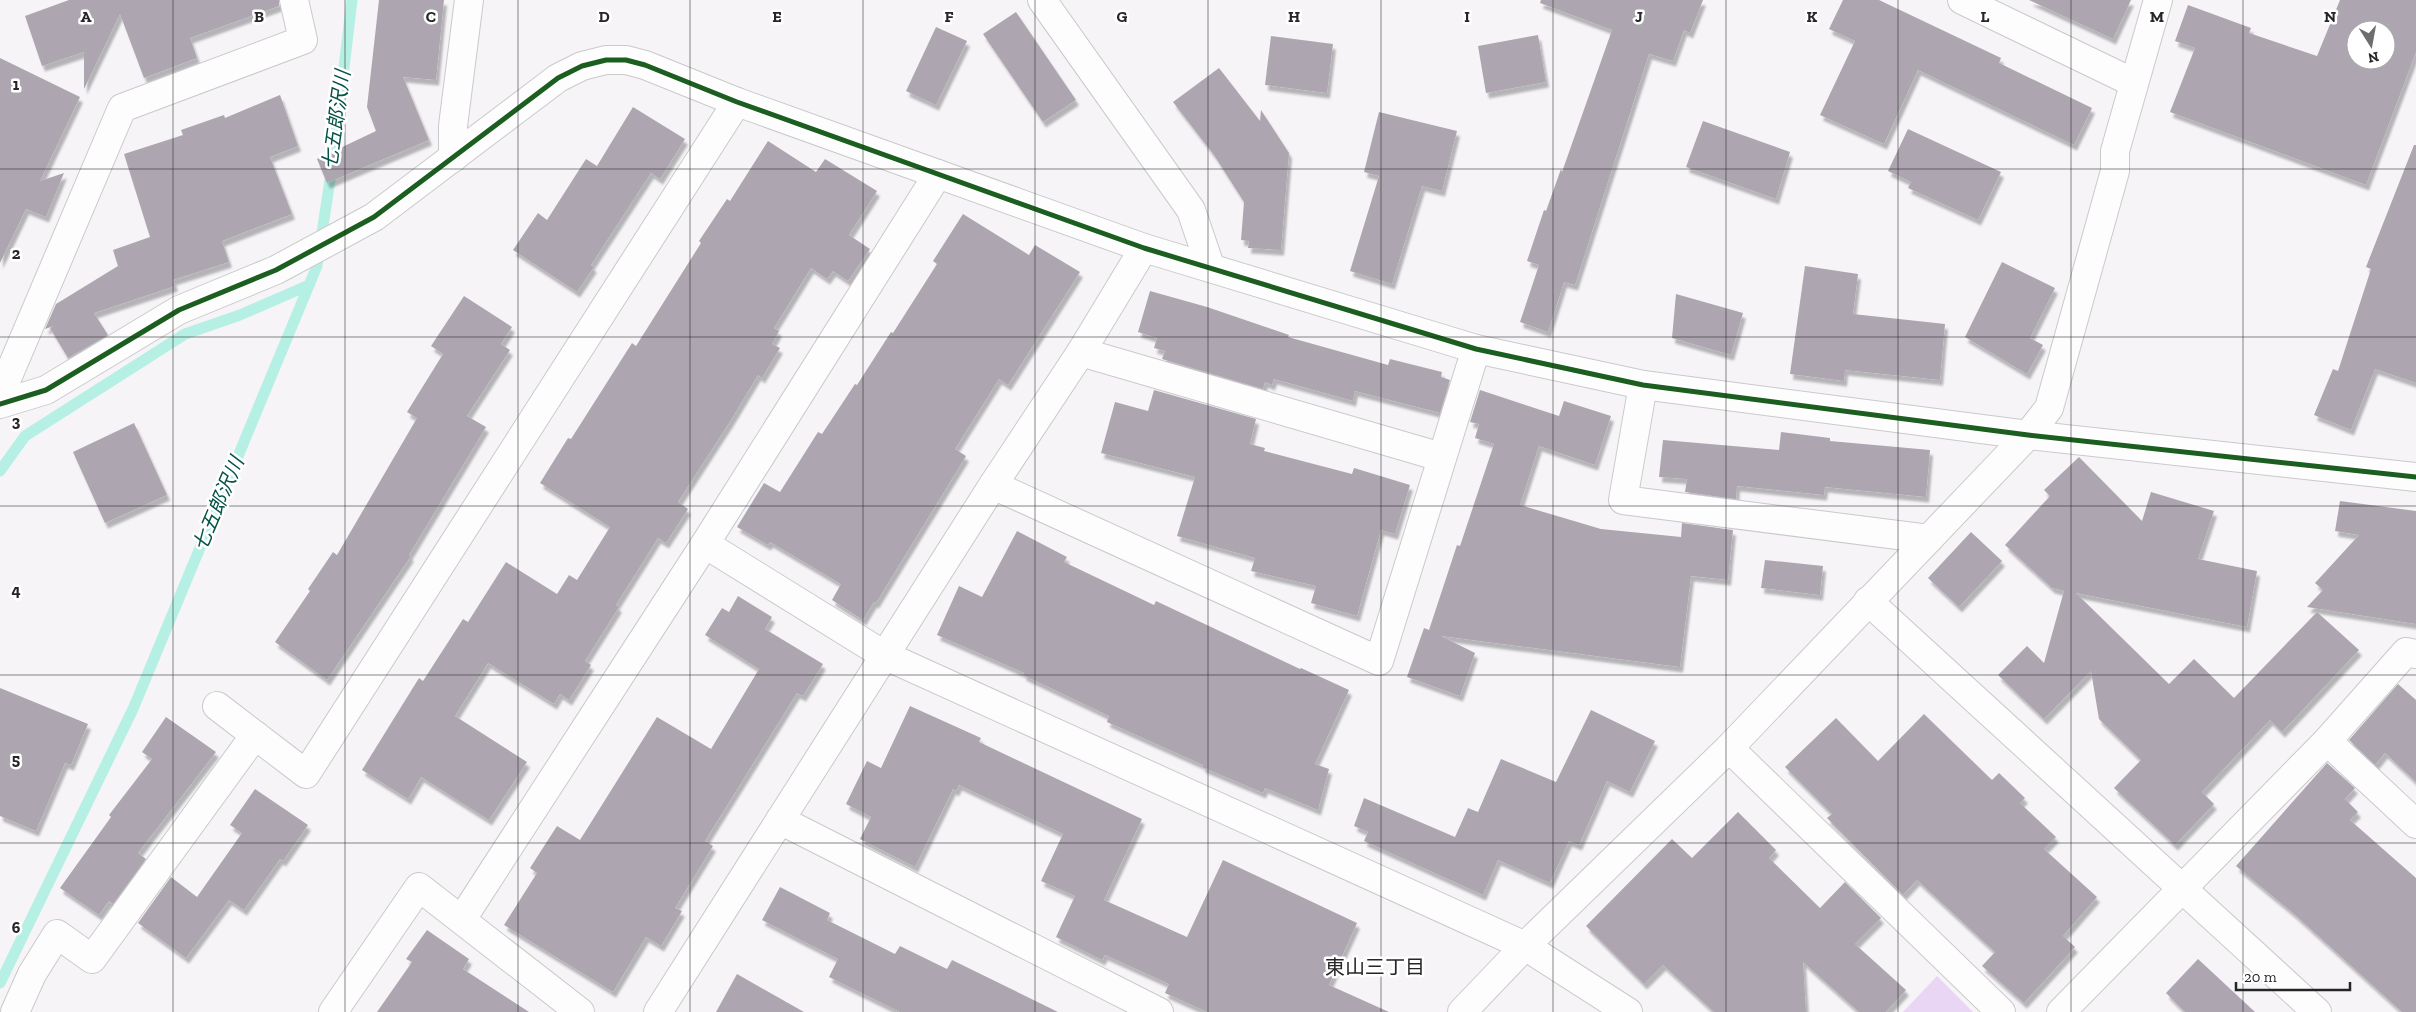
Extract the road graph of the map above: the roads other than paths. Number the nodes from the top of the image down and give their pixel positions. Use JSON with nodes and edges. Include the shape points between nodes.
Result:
{"nodes":[{"id":1,"x":294,"y":0,"type":"edge"},
{"id":2,"x":469,"y":0,"type":"edge"},
{"id":3,"x":1042,"y":0,"type":"edge"},
{"id":4,"x":1962,"y":0,"type":"edge"},
{"id":5,"x":2158,"y":0,"type":"edge"},
{"id":6,"x":2134,"y":83,"type":"junction"},
{"id":7,"x":737,"y":102,"type":"junction"},
{"id":8,"x":453,"y":158,"type":"junction"},
{"id":9,"x":938,"y":174,"type":"junction"},
{"id":10,"x":1144,"y":248,"type":"junction"},
{"id":11,"x":1210,"y":266,"type":"junction"},
{"id":12,"x":1476,"y":349,"type":"junction"},
{"id":13,"x":1081,"y":352,"type":"junction"},
{"id":14,"x":1643,"y":385,"type":"junction"},
{"id":15,"x":0,"y":395,"type":"edge"},
{"id":16,"x":0,"y":404,"type":"edge"},
{"id":17,"x":2028,"y":434,"type":"junction"},
{"id":18,"x":1441,"y":457,"type":"junction"},
{"id":19,"x":2416,"y":477,"type":"edge"},
{"id":20,"x":993,"y":485,"type":"junction"},
{"id":21,"x":1928,"y":539,"type":"junction"},
{"id":22,"x":705,"y":544,"type":"junction"},
{"id":23,"x":1868,"y":601,"type":"junction"},
{"id":24,"x":2416,"y":654,"type":"edge"},
{"id":25,"x":884,"y":655,"type":"junction"},
{"id":26,"x":217,"y":706,"type":"dead end"},
{"id":27,"x":255,"y":735,"type":"junction"},
{"id":28,"x":2327,"y":741,"type":"junction"},
{"id":29,"x":1729,"y":748,"type":"junction"},
{"id":30,"x":780,"y":820,"type":"junction"},
{"id":31,"x":2416,"y":824,"type":"edge"},
{"id":32,"x":2184,"y":889,"type":"junction"},
{"id":33,"x":462,"y":920,"type":"junction"},
{"id":34,"x":1525,"y":946,"type":"junction"},
{"id":35,"x":15,"y":1012,"type":"edge"},
{"id":36,"x":333,"y":1012,"type":"edge"},
{"id":37,"x":580,"y":1012,"type":"edge"},
{"id":38,"x":658,"y":1012,"type":"edge"},
{"id":39,"x":1159,"y":1012,"type":"edge"},
{"id":40,"x":1462,"y":1012,"type":"edge"},
{"id":41,"x":1628,"y":1012,"type":"edge"},
{"id":42,"x":2001,"y":1012,"type":"edge"},
{"id":43,"x":2061,"y":1012,"type":"edge"},
{"id":44,"x":2316,"y":1012,"type":"edge"}],
"edges":[{"from":1,"to":15,"type":"street","via":[[303,40],[122,108]]},
{"from":2,"to":8,"type":"street","via":[[453,126]]},
{"from":3,"to":11,"type":"street","via":[[1191,210]]},
{"from":4,"to":6,"type":"street"},
{"from":5,"to":6,"type":"street"},
{"from":6,"to":17,"type":"street","via":[[2115,151],[2115,171],[2049,408]]},
{"from":7,"to":8,"type":"street","via":[[645,65],[626,60],[606,60],[582,66],[558,78]]},
{"from":7,"to":9,"type":"street"},
{"from":7,"to":27,"type":"street","via":[[306,774]]},
{"from":8,"to":16,"type":"street","via":[[374,217],[299,258],[179,310],[46,390]]},
{"from":9,"to":10,"type":"street"},
{"from":9,"to":22,"type":"street"},
{"from":10,"to":11,"type":"street"},
{"from":10,"to":13,"type":"street"},
{"from":11,"to":12,"type":"street"},
{"from":12,"to":14,"type":"street"},
{"from":12,"to":18,"type":"street"},
{"from":13,"to":18,"type":"street"},
{"from":13,"to":20,"type":"street"},
{"from":14,"to":17,"type":"street"},
{"from":14,"to":21,"type":"street","via":[[1623,500]]},
{"from":17,"to":19,"type":"street"},
{"from":17,"to":21,"type":"street"},
{"from":18,"to":20,"type":"street","via":[[1379,661]]},
{"from":20,"to":25,"type":"street"},
{"from":21,"to":23,"type":"street"},
{"from":22,"to":25,"type":"street"},
{"from":22,"to":33,"type":"street"},
{"from":23,"to":29,"type":"street"},
{"from":23,"to":32,"type":"street"},
{"from":24,"to":28,"type":"street","via":[[2406,652]]},
{"from":25,"to":30,"type":"street"},
{"from":25,"to":34,"type":"street"},
{"from":26,"to":27,"type":"street"},
{"from":27,"to":35,"type":"street","via":[[92,958],[57,934],[32,974]]},
{"from":28,"to":31,"type":"street"},
{"from":28,"to":32,"type":"street"},
{"from":29,"to":34,"type":"street"},
{"from":29,"to":42,"type":"street"},
{"from":30,"to":38,"type":"street"},
{"from":30,"to":39,"type":"street"},
{"from":32,"to":43,"type":"street"},
{"from":32,"to":44,"type":"street"},
{"from":33,"to":36,"type":"street","via":[[419,887]]},
{"from":33,"to":37,"type":"street"},
{"from":34,"to":40,"type":"street"},
{"from":34,"to":41,"type":"street"}]}
